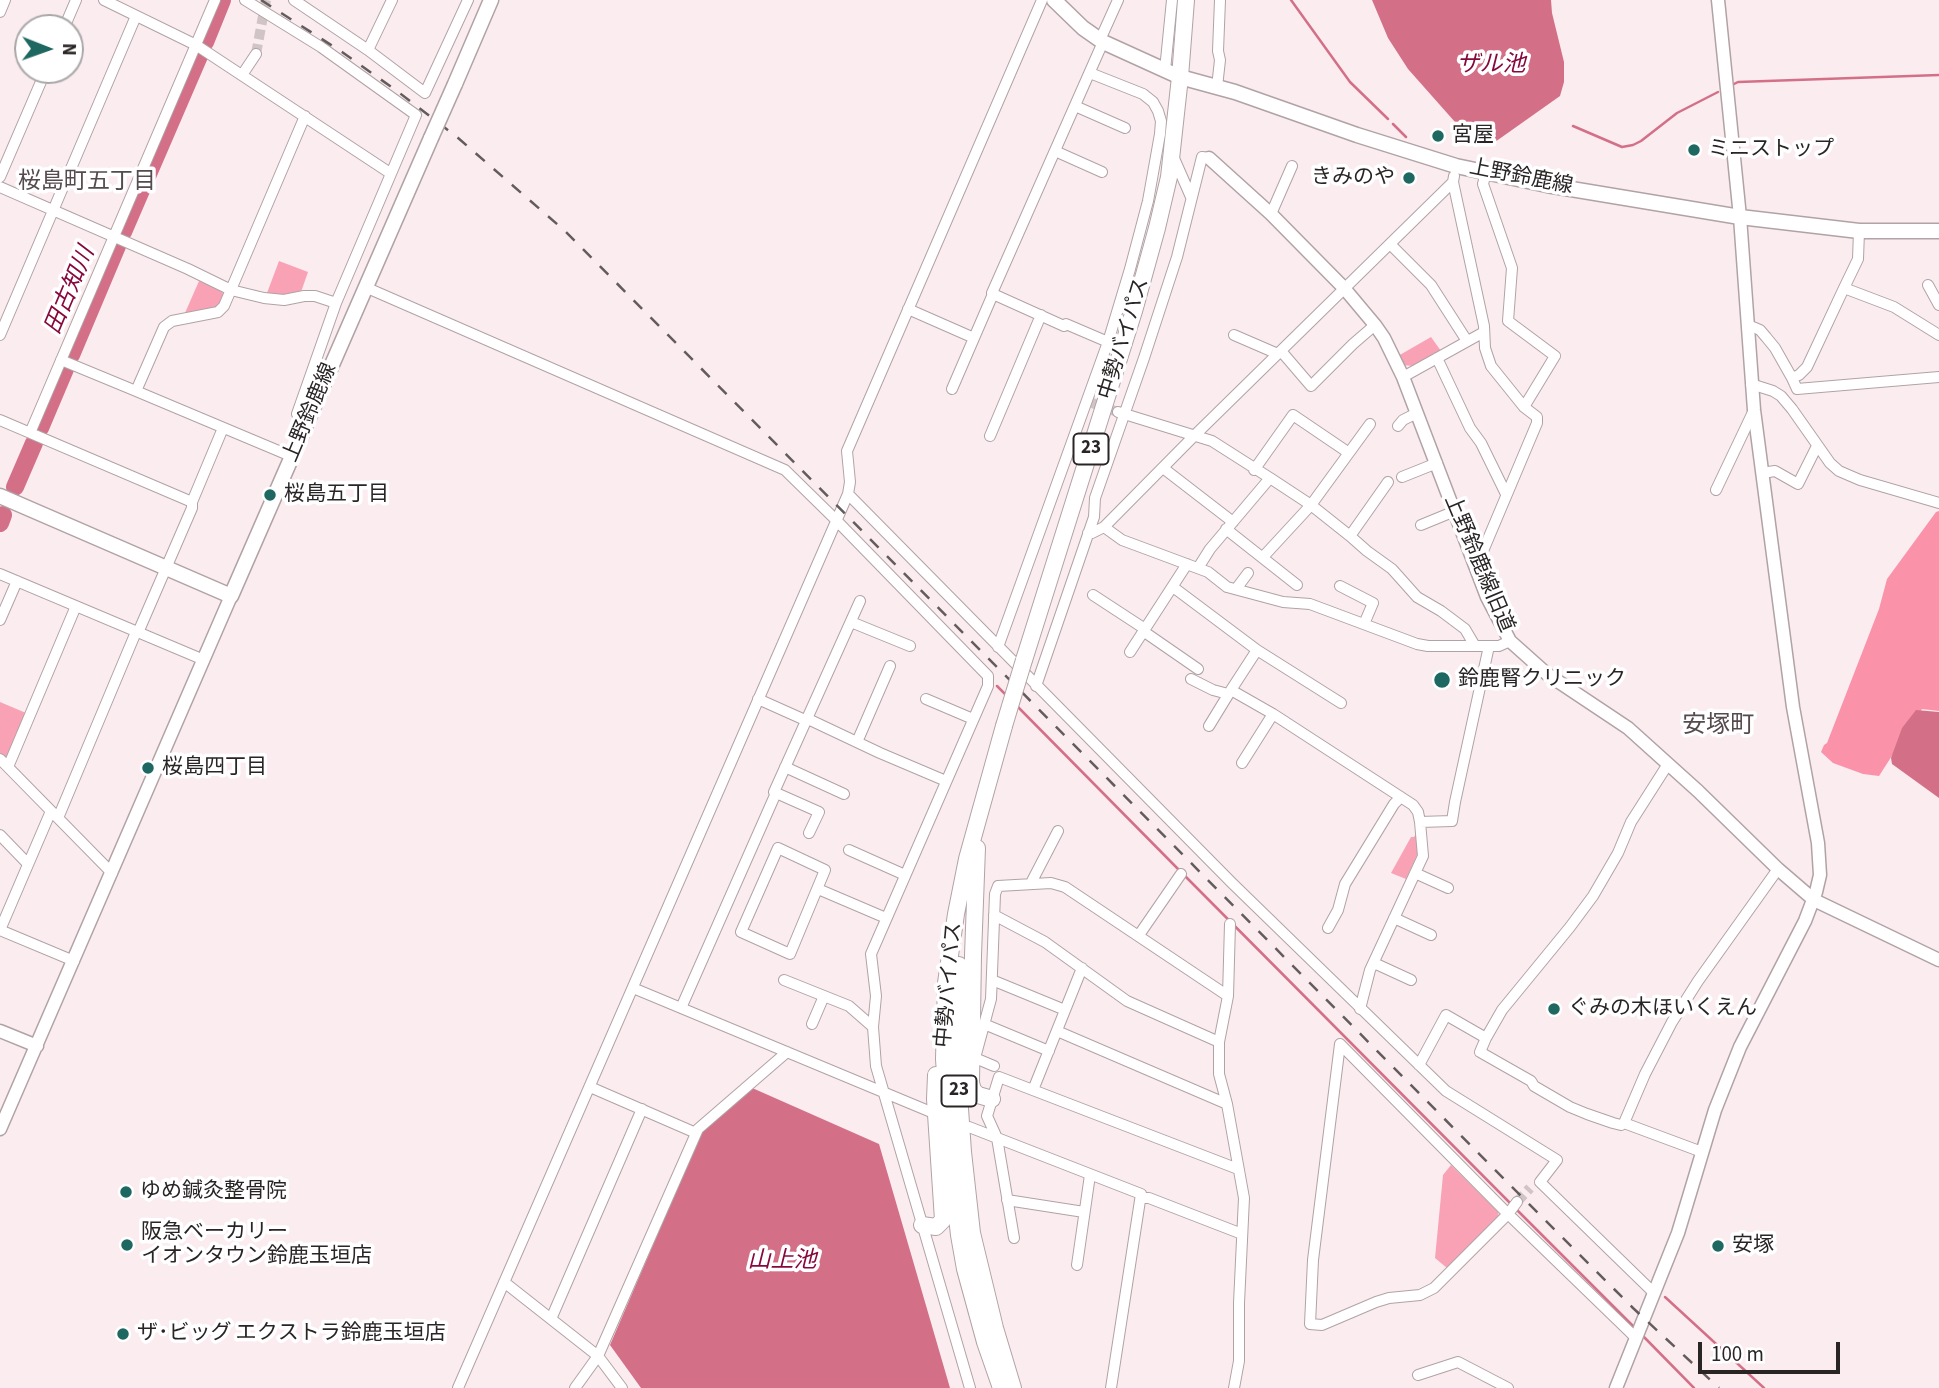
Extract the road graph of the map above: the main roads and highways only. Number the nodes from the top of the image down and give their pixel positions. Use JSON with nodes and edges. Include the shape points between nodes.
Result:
{"nodes":[{"id":1,"x":491,"y":0,"type":"edge"},
{"id":2,"x":1054,"y":0,"type":"edge"},
{"id":3,"x":1186,"y":0,"type":"edge"},
{"id":4,"x":1173,"y":73,"type":"junction"},
{"id":5,"x":1939,"y":232,"type":"edge"},
{"id":6,"x":0,"y":496,"type":"edge"},
{"id":7,"x":987,"y":790,"type":"junction"},
{"id":8,"x":978,"y":839,"type":"junction"},
{"id":9,"x":946,"y":1000,"type":"junction"},
{"id":10,"x":992,"y":1099,"type":"road end"},
{"id":11,"x":922,"y":1226,"type":"road end"},
{"id":12,"x":995,"y":1328,"type":"junction"},
{"id":13,"x":985,"y":1342,"type":"junction"},
{"id":14,"x":992,"y":1388,"type":"edge"},
{"id":15,"x":1001,"y":1388,"type":"edge"},
{"id":16,"x":1013,"y":1388,"type":"edge"},
{"id":17,"x":1021,"y":1388,"type":"edge"}],
"edges":[{"from":1,"to":6,"type":"main road","name":"上野鈴鹿線","bridge":true,"via":[[231,596]]},
{"from":2,"to":4,"type":"main road","name":"上野鈴鹿線","via":[[1102,41]]},
{"from":3,"to":4,"type":"highway","name":"中勢バイパス","number":"23"},
{"from":4,"to":5,"type":"main road","name":"上野鈴鹿線","via":[[1456,166],[1547,185],[1740,217],[1859,231]]},
{"from":4,"to":7,"type":"highway","name":"中勢バイパス","number":"23","bridge":true,"via":[[1172,153],[1157,228]]},
{"from":7,"to":8,"type":"highway","name":"中勢バイパス","number":"23"},
{"from":7,"to":9,"type":"highway","name":"中勢バイパス","number":"23","via":[[956,914]]},
{"from":8,"to":10,"type":"highway","via":[[971,1083],[978,1095]]},
{"from":8,"to":12,"type":"highway","name":"中勢バイパス","number":"23","via":[[962,928],[957,1065],[972,1233]]},
{"from":9,"to":11,"type":"highway","via":[[935,1099],[943,1220],[936,1227]]},
{"from":9,"to":13,"type":"highway","name":"中勢バイパス","number":"23","via":[[944,1059],[959,1235]]},
{"from":12,"to":16,"type":"highway","name":"中勢バイパス","number":"23"},
{"from":12,"to":17,"type":"highway"},
{"from":13,"to":14,"type":"highway"},
{"from":13,"to":15,"type":"highway","name":"中勢バイパス","number":"23"}]}
